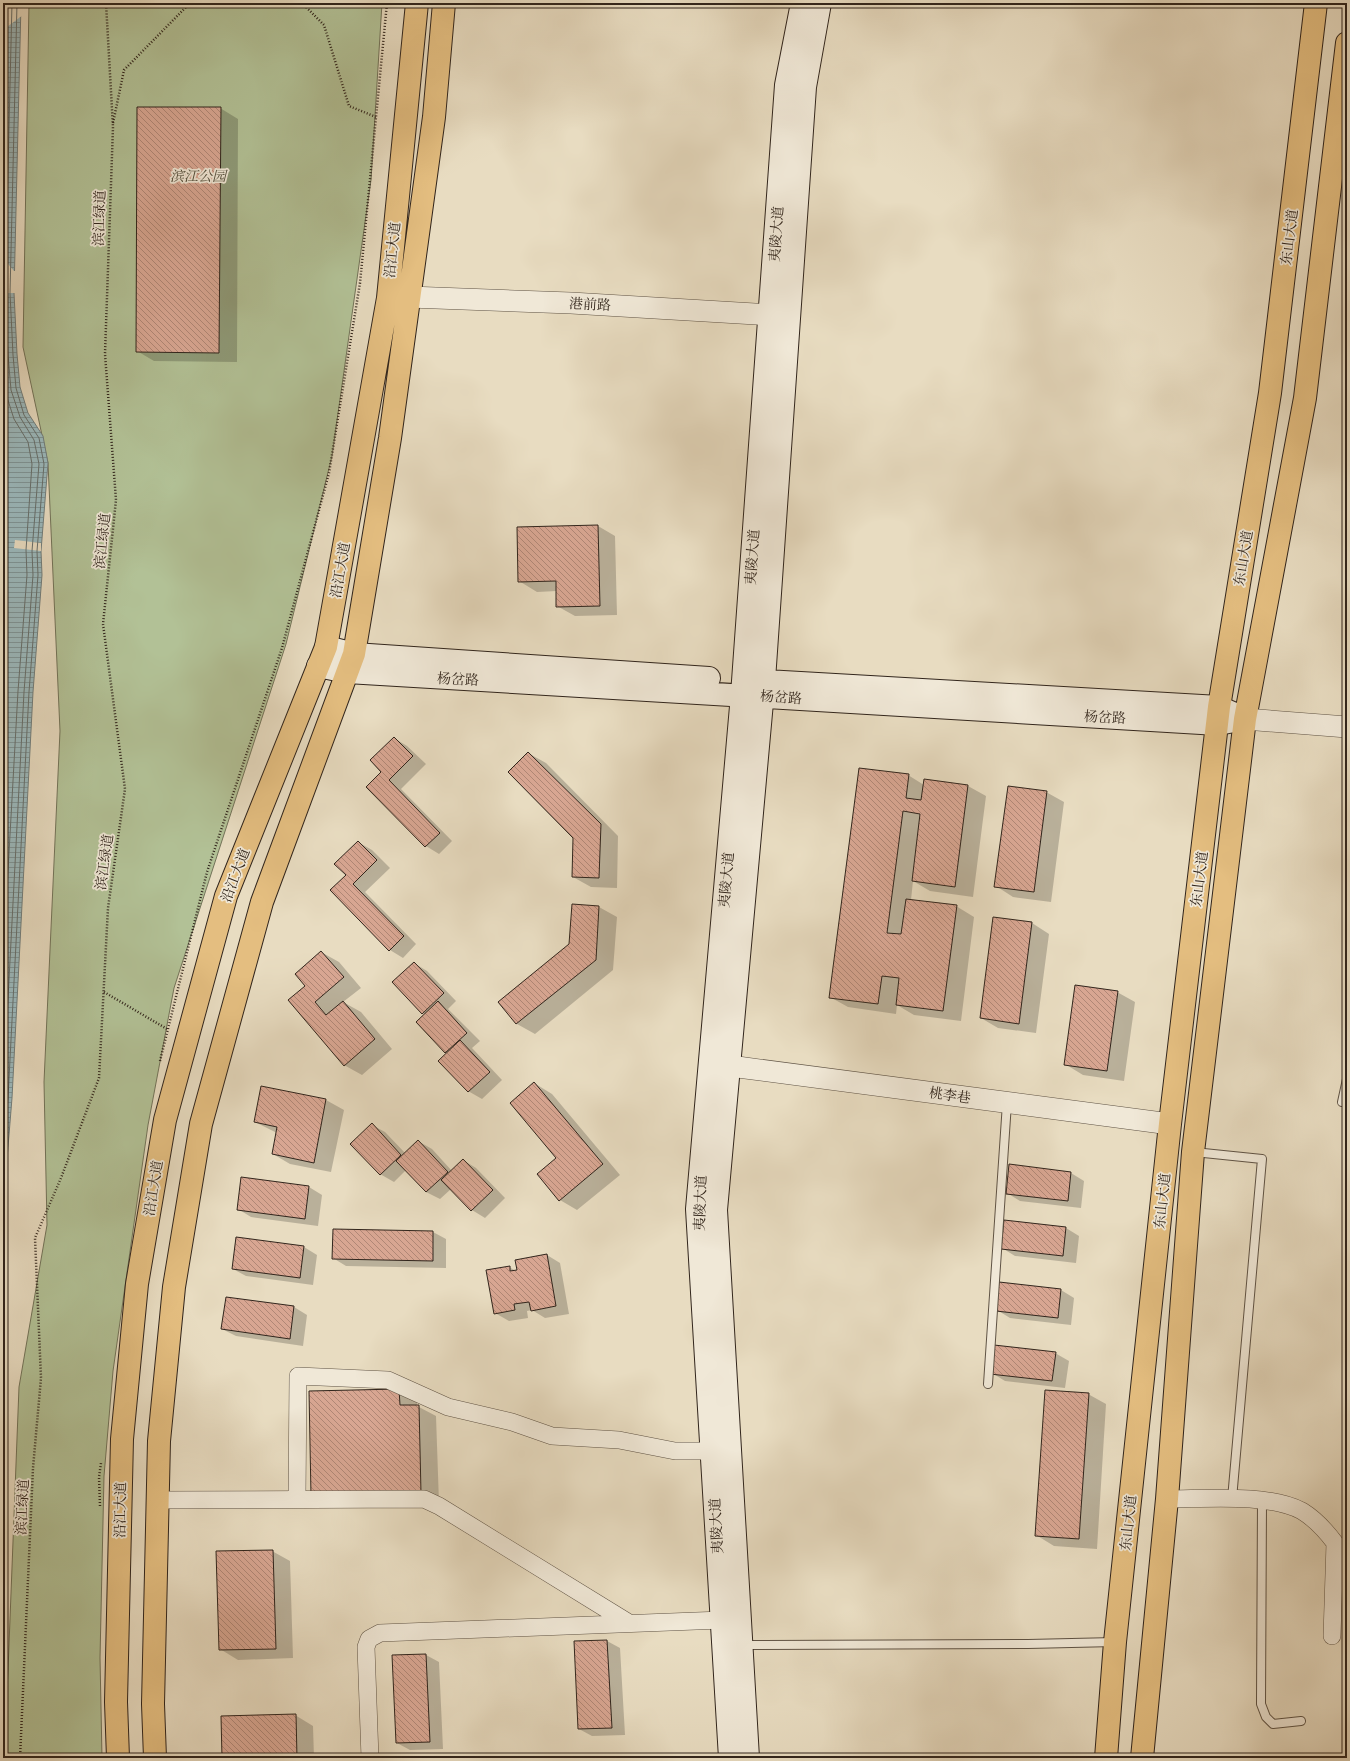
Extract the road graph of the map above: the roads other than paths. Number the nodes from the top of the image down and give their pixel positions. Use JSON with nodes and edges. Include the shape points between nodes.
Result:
{"nodes":[{"id":1,"x":417,"y":3,"type":"edge"},
{"id":2,"x":444,"y":3,"type":"edge"},
{"id":3,"x":802,"y":3,"type":"edge"},
{"id":4,"x":820,"y":3,"type":"edge"},
{"id":5,"x":1316,"y":3,"type":"edge"},
{"id":6,"x":1347,"y":43,"type":"edge"},
{"id":7,"x":409,"y":297,"type":"junction"},
{"id":8,"x":771,"y":315,"type":"junction"},
{"id":9,"x":322,"y":656,"type":"junction"},
{"id":10,"x":350,"y":663,"type":"junction"},
{"id":11,"x":753,"y":688,"type":"junction"},
{"id":12,"x":1218,"y":715,"type":"junction"},
{"id":13,"x":1245,"y":719,"type":"junction"},
{"id":14,"x":1347,"y":727,"type":"edge"},
{"id":15,"x":730,"y":1066,"type":"junction"},
{"id":16,"x":1347,"y":1079,"type":"edge"},
{"id":17,"x":1007,"y":1102,"type":"junction"},
{"id":18,"x":1342,"y":1102,"type":"dead end"},
{"id":19,"x":1170,"y":1124,"type":"junction"},
{"id":20,"x":1193,"y":1152,"type":"junction"},
{"id":21,"x":988,"y":1384,"type":"dead end"},
{"id":22,"x":712,"y":1451,"type":"junction"},
{"id":23,"x":297,"y":1499,"type":"junction"},
{"id":24,"x":1168,"y":1499,"type":"junction"},
{"id":25,"x":1232,"y":1499,"type":"junction"},
{"id":26,"x":158,"y":1500,"type":"junction"},
{"id":27,"x":1262,"y":1501,"type":"junction"},
{"id":28,"x":722,"y":1620,"type":"junction"},
{"id":29,"x":629,"y":1623,"type":"junction"},
{"id":30,"x":1332,"y":1636,"type":"dead end"},
{"id":31,"x":1116,"y":1642,"type":"junction"},
{"id":32,"x":742,"y":1645,"type":"junction"},
{"id":33,"x":1301,"y":1721,"type":"dead end"},
{"id":34,"x":118,"y":1758,"type":"edge"},
{"id":35,"x":155,"y":1758,"type":"edge"},
{"id":36,"x":370,"y":1758,"type":"edge"},
{"id":37,"x":730,"y":1758,"type":"edge"},
{"id":38,"x":748,"y":1758,"type":"edge"},
{"id":39,"x":1106,"y":1758,"type":"edge"},
{"id":40,"x":1142,"y":1758,"type":"edge"}],
"edges":[{"from":1,"to":9,"type":"main road","name":"沿江大道","via":[[388,298]]},
{"from":2,"to":7,"type":"main road","name":"沿江大道","via":[[434,117]]},
{"from":3,"to":8,"type":"main road","name":"夷陵大道","via":[[786,85]]},
{"from":4,"to":11,"type":"main road","name":"夷陵大道","via":[[805,87]]},
{"from":5,"to":12,"type":"main road","name":"东山大道","via":[[1270,393]]},
{"from":6,"to":13,"type":"main road","name":"东山大道","via":[[1305,398]]},
{"from":7,"to":8,"type":"street","name":"港前路","via":[[571,303]]},
{"from":7,"to":10,"type":"main road","name":"沿江大道","via":[[390,438]]},
{"from":8,"to":11,"type":"main road","name":"夷陵大道"},
{"from":9,"to":10,"type":"main road","name":"杨岔路"},
{"from":9,"to":34,"type":"main road","name":"沿江大道","via":[[226,896],[165,1120],[137,1284],[122,1439],[116,1702]]},
{"from":10,"to":11,"type":"main road","name":"杨岔路"},
{"from":10,"to":26,"type":"main road","name":"沿江大道","via":[[262,902],[201,1124],[174,1287],[159,1441]]},
{"from":11,"to":12,"type":"main road","name":"杨岔路"},
{"from":11,"to":15,"type":"main road","name":"夷陵大道"},
{"from":11,"to":22,"type":"main road","name":"夷陵大道","via":[[697,1209]]},
{"from":12,"to":13,"type":"main road","name":"杨岔路"},
{"from":12,"to":19,"type":"main road","name":"东山大道"},
{"from":13,"to":14,"type":"street","name":"杨岔路"},
{"from":13,"to":20,"type":"main road","name":"东山大道"},
{"from":15,"to":17,"type":"street","name":"桃李巷"},
{"from":15,"to":32,"type":"main road","name":"夷陵大道","via":[[716,1210]]},
{"from":16,"to":18,"type":"lane"},
{"from":17,"to":19,"type":"street","name":"桃李巷"},
{"from":17,"to":21,"type":"lane"},
{"from":19,"to":31,"type":"main road","name":"东山大道"},
{"from":20,"to":24,"type":"main road","name":"东山大道"},
{"from":20,"to":25,"type":"lane","via":[[1262,1159]]},
{"from":22,"to":23,"type":"street","via":[[675,1451],[619,1440],[552,1436],[512,1422],[448,1407],[388,1380],[298,1376]]},
{"from":22,"to":28,"type":"main road","name":"夷陵大道"},
{"from":23,"to":26,"type":"street"},
{"from":23,"to":29,"type":"street","via":[[424,1499]]},
{"from":24,"to":25,"type":"street"},
{"from":24,"to":40,"type":"main road","name":"东山大道"},
{"from":25,"to":27,"type":"street"},
{"from":26,"to":35,"type":"main road","name":"沿江大道"},
{"from":27,"to":30,"type":"street","via":[[1277,1502],[1302,1512],[1323,1528],[1335,1543]]},
{"from":27,"to":33,"type":"lane","via":[[1261,1704],[1266,1718],[1273,1724]]},
{"from":28,"to":29,"type":"street"},
{"from":28,"to":37,"type":"main road","name":"夷陵大道"},
{"from":29,"to":36,"type":"street","via":[[380,1633],[369,1639],[366,1647]]},
{"from":31,"to":32,"type":"lane"},
{"from":31,"to":39,"type":"main road","name":"东山大道"},
{"from":32,"to":38,"type":"main road","name":"夷陵大道"}]}
